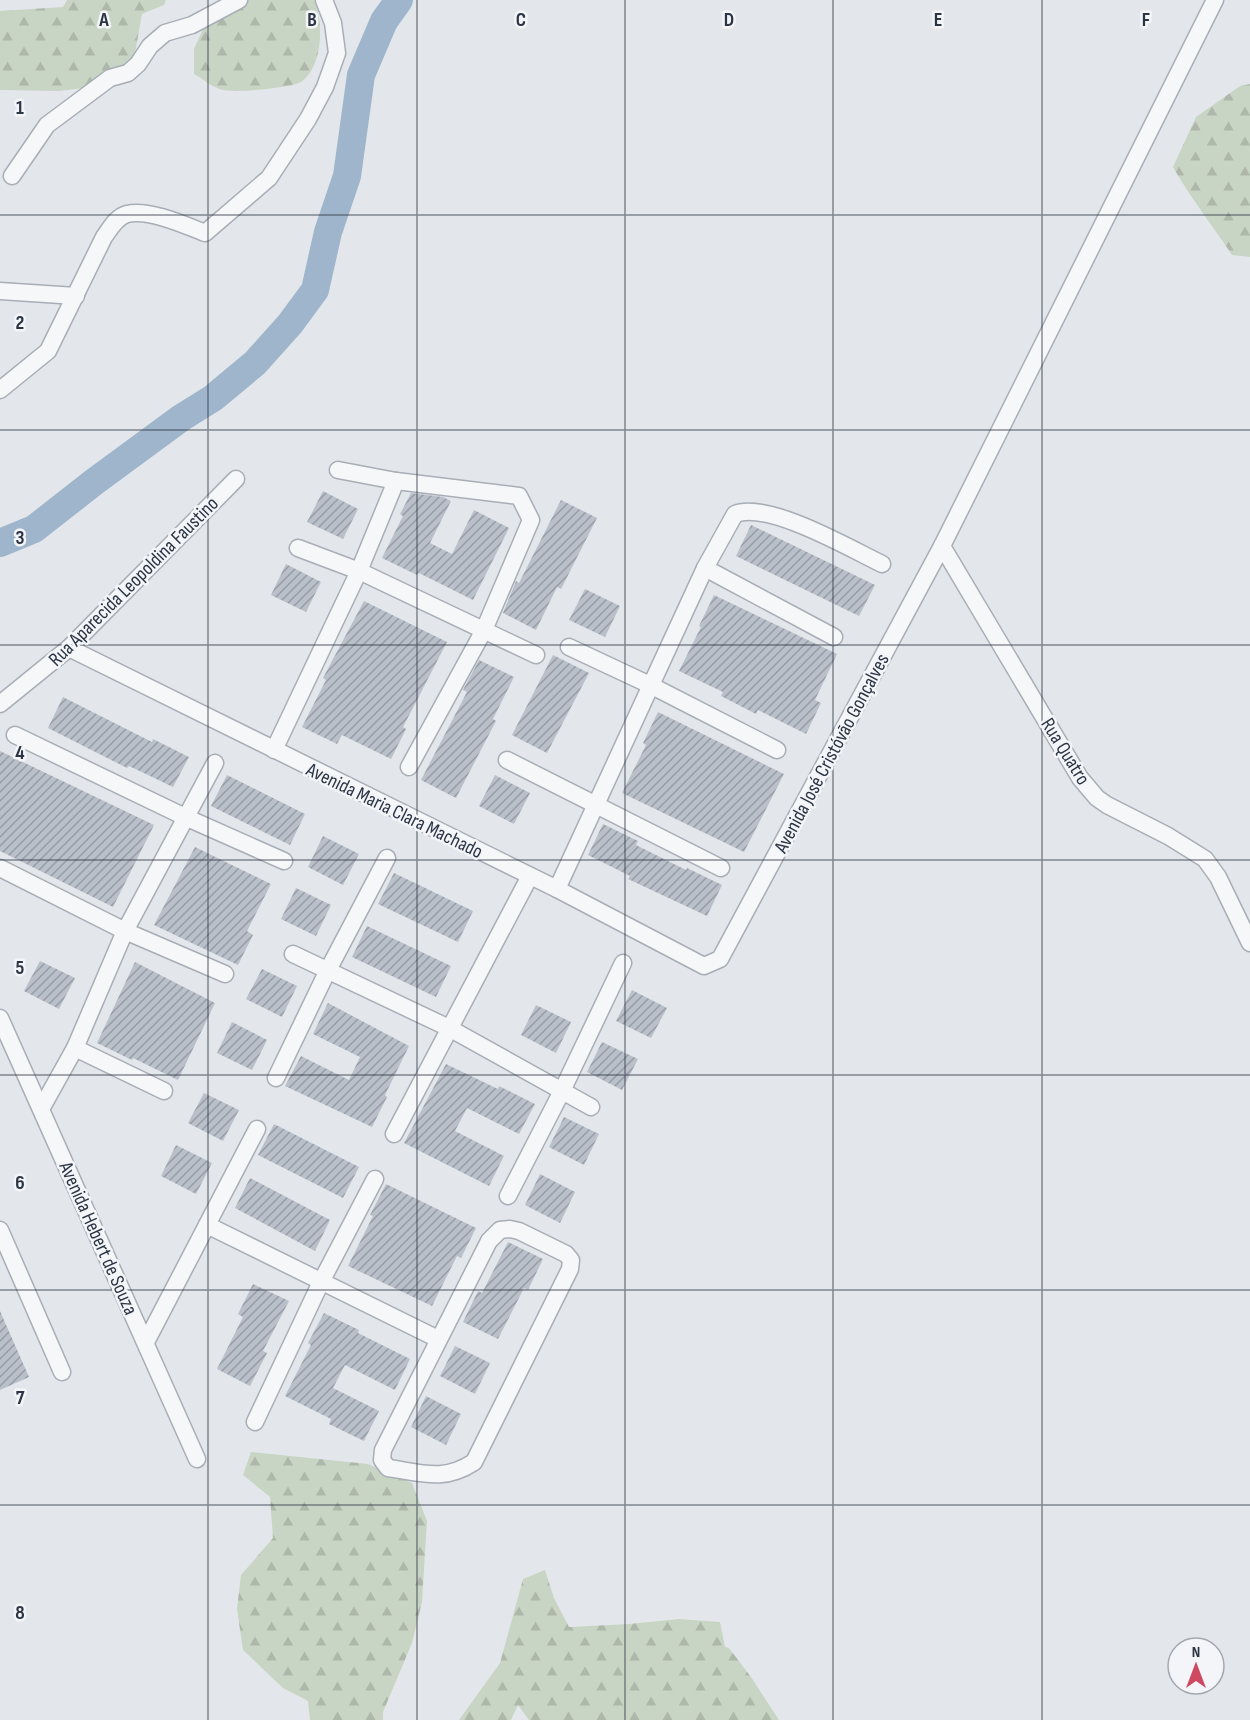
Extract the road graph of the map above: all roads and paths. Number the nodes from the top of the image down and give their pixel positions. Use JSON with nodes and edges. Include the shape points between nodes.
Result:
{"nodes":[{"id":1,"x":239,"y":0,"type":"edge"},
{"id":2,"x":324,"y":0,"type":"edge"},
{"id":3,"x":1215,"y":0,"type":"edge"},
{"id":4,"x":12,"y":176,"type":"dead end"},
{"id":5,"x":0,"y":291,"type":"edge"},
{"id":6,"x":76,"y":296,"type":"junction"},
{"id":7,"x":0,"y":390,"type":"edge"},
{"id":8,"x":338,"y":470,"type":"dead end"},
{"id":9,"x":236,"y":479,"type":"dead end"},
{"id":10,"x":396,"y":481,"type":"junction"},
{"id":11,"x":942,"y":546,"type":"junction"},
{"id":12,"x":298,"y":549,"type":"dead end"},
{"id":13,"x":882,"y":564,"type":"dead end"},
{"id":14,"x":705,"y":568,"type":"junction"},
{"id":15,"x":359,"y":571,"type":"junction"},
{"id":16,"x":484,"y":630,"type":"junction"},
{"id":17,"x":834,"y":637,"type":"dead end"},
{"id":18,"x":569,"y":646,"type":"dead end"},
{"id":19,"x":69,"y":648,"type":"junction"},
{"id":20,"x":536,"y":655,"type":"dead end"},
{"id":21,"x":650,"y":685,"type":"junction"},
{"id":22,"x":0,"y":704,"type":"edge"},
{"id":23,"x":15,"y":735,"type":"dead end"},
{"id":24,"x":274,"y":750,"type":"junction"},
{"id":25,"x":777,"y":750,"type":"dead end"},
{"id":26,"x":507,"y":760,"type":"dead end"},
{"id":27,"x":215,"y":763,"type":"dead end"},
{"id":28,"x":409,"y":767,"type":"dead end"},
{"id":29,"x":595,"y":804,"type":"junction"},
{"id":30,"x":185,"y":816,"type":"junction"},
{"id":31,"x":387,"y":858,"type":"dead end"},
{"id":32,"x":284,"y":861,"type":"dead end"},
{"id":33,"x":0,"y":868,"type":"edge"},
{"id":34,"x":721,"y":868,"type":"dead end"},
{"id":35,"x":530,"y":876,"type":"junction"},
{"id":36,"x":556,"y":889,"type":"junction"},
{"id":37,"x":125,"y":931,"type":"junction"},
{"id":38,"x":1250,"y":943,"type":"edge"},
{"id":39,"x":293,"y":954,"type":"dead end"},
{"id":40,"x":720,"y":959,"type":"joint"},
{"id":41,"x":623,"y":963,"type":"dead end"},
{"id":42,"x":327,"y":972,"type":"junction"},
{"id":43,"x":225,"y":974,"type":"dead end"},
{"id":44,"x":0,"y":1018,"type":"edge"},
{"id":45,"x":449,"y":1028,"type":"junction"},
{"id":46,"x":75,"y":1048,"type":"junction"},
{"id":47,"x":276,"y":1078,"type":"dead end"},
{"id":48,"x":164,"y":1091,"type":"dead end"},
{"id":49,"x":562,"y":1091,"type":"junction"},
{"id":50,"x":591,"y":1107,"type":"dead end"},
{"id":51,"x":41,"y":1109,"type":"junction"},
{"id":52,"x":257,"y":1129,"type":"dead end"},
{"id":53,"x":394,"y":1134,"type":"dead end"},
{"id":54,"x":375,"y":1179,"type":"dead end"},
{"id":55,"x":508,"y":1196,"type":"dead end"},
{"id":56,"x":207,"y":1225,"type":"junction"},
{"id":57,"x":0,"y":1230,"type":"edge"},
{"id":58,"x":321,"y":1282,"type":"junction"},
{"id":59,"x":438,"y":1339,"type":"junction"},
{"id":60,"x":146,"y":1342,"type":"junction"},
{"id":61,"x":62,"y":1372,"type":"dead end"},
{"id":62,"x":255,"y":1422,"type":"dead end"},
{"id":63,"x":197,"y":1459,"type":"dead end"}],
"edges":[{"from":1,"to":4,"type":"street","via":[[192,25],[165,33],[128,73],[110,78],[47,125]]},
{"from":2,"to":6,"type":"street","via":[[333,23],[337,53],[308,119],[269,178],[205,233],[170,220],[126,214],[114,222],[104,237]]},
{"from":3,"to":11,"type":"street","name":"Avenida José Cristóvão Gonçalves"},
{"from":5,"to":6,"type":"street"},
{"from":6,"to":7,"type":"street","via":[[48,351]]},
{"from":8,"to":10,"type":"street"},
{"from":9,"to":19,"type":"street","name":"Rua Aparecida Leopoldina Faustino"},
{"from":10,"to":15,"type":"street"},
{"from":10,"to":16,"type":"street","via":[[519,496],[531,520]]},
{"from":11,"to":38,"type":"street","name":"Rua Quatro","via":[[1080,778],[1107,805],[1205,859]]},
{"from":11,"to":40,"type":"street","name":"Avenida José Cristóvão Gonçalves"},
{"from":12,"to":15,"type":"street"},
{"from":13,"to":14,"type":"street","via":[[784,517],[744,511],[735,514]]},
{"from":14,"to":17,"type":"street"},
{"from":14,"to":21,"type":"street"},
{"from":15,"to":16,"type":"street"},
{"from":15,"to":24,"type":"street"},
{"from":16,"to":20,"type":"street"},
{"from":16,"to":28,"type":"street"},
{"from":18,"to":21,"type":"street"},
{"from":19,"to":22,"type":"street","name":"Rua Aparecida Leopoldina Faustino"},
{"from":19,"to":24,"type":"street","name":"Avenida Maria Clara Machado"},
{"from":21,"to":25,"type":"street"},
{"from":21,"to":29,"type":"street"},
{"from":23,"to":30,"type":"street"},
{"from":24,"to":35,"type":"street","name":"Avenida Maria Clara Machado"},
{"from":26,"to":29,"type":"street"},
{"from":27,"to":30,"type":"street"},
{"from":29,"to":34,"type":"street"},
{"from":29,"to":36,"type":"street"},
{"from":30,"to":32,"type":"street"},
{"from":30,"to":37,"type":"street"},
{"from":31,"to":42,"type":"street"},
{"from":33,"to":37,"type":"street"},
{"from":35,"to":36,"type":"street","name":"Avenida Maria Clara Machado"},
{"from":35,"to":45,"type":"street"},
{"from":36,"to":40,"type":"street","name":"Avenida Maria Clara Machado","via":[[704,966]]},
{"from":37,"to":43,"type":"street"},
{"from":37,"to":46,"type":"street"},
{"from":39,"to":42,"type":"street"},
{"from":41,"to":49,"type":"street"},
{"from":42,"to":45,"type":"street"},
{"from":42,"to":47,"type":"street"},
{"from":44,"to":51,"type":"street","name":"Avenida Hebert de Souza"},
{"from":45,"to":49,"type":"street"},
{"from":45,"to":53,"type":"street"},
{"from":46,"to":48,"type":"street"},
{"from":46,"to":51,"type":"street"},
{"from":49,"to":50,"type":"street"},
{"from":49,"to":55,"type":"street"},
{"from":51,"to":60,"type":"street","name":"Avenida Hebert de Souza"},
{"from":52,"to":56,"type":"street"},
{"from":54,"to":58,"type":"street"},
{"from":56,"to":58,"type":"street"},
{"from":56,"to":60,"type":"street"},
{"from":57,"to":61,"type":"street"},
{"from":58,"to":59,"type":"street"},
{"from":58,"to":62,"type":"street"},
{"from":59,"to":59,"type":"street","via":[[383,1450],[382,1460],[388,1468],[443,1476],[474,1462],[571,1260],[519,1231],[500,1230],[489,1241]]},
{"from":60,"to":63,"type":"street","name":"Avenida Hebert de Souza"}]}
